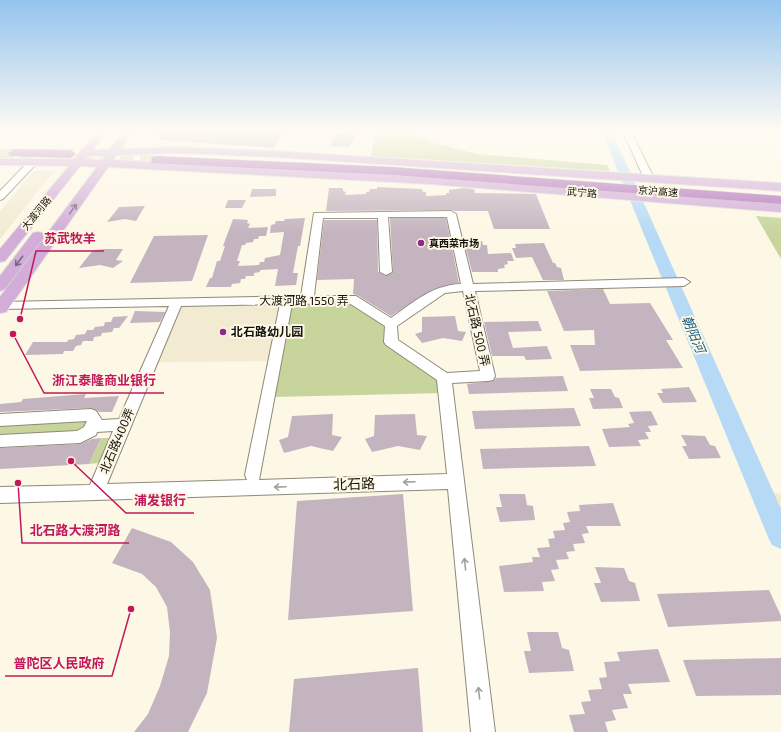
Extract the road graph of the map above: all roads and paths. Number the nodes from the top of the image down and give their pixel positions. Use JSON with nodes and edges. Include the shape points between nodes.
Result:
{"nodes":[{"id":1,"x":29,"y":166,"type":"edge"},
{"id":2,"x":81,"y":166,"type":"edge"},
{"id":3,"x":84,"y":166,"type":"edge"},
{"id":4,"x":84,"y":166,"type":"edge"},
{"id":5,"x":204,"y":166,"type":"edge"},
{"id":6,"x":333,"y":166,"type":"edge"},
{"id":7,"x":373,"y":166,"type":"edge"},
{"id":8,"x":471,"y":166,"type":"edge"},
{"id":9,"x":641,"y":166,"type":"edge"},
{"id":10,"x":393,"y":169,"type":"junction"},
{"id":11,"x":287,"y":172,"type":"junction"},
{"id":12,"x":609,"y":176,"type":"junction"},
{"id":13,"x":645,"y":177,"type":"junction"},
{"id":14,"x":781,"y":188,"type":"edge"},
{"id":15,"x":613,"y":193,"type":"junction"},
{"id":16,"x":52,"y":194,"type":"junction"},
{"id":17,"x":781,"y":196,"type":"edge"},
{"id":18,"x":0,"y":197,"type":"edge"},
{"id":19,"x":781,"y":200,"type":"edge"},
{"id":20,"x":781,"y":206,"type":"edge"},
{"id":21,"x":54,"y":215,"type":"junction"},
{"id":22,"x":382,"y":215,"type":"junction"},
{"id":23,"x":0,"y":258,"type":"edge"},
{"id":24,"x":386,"y":272,"type":"dead end"},
{"id":25,"x":684,"y":282,"type":"dead end"},
{"id":26,"x":0,"y":286,"type":"edge"},
{"id":27,"x":467,"y":287,"type":"junction"},
{"id":28,"x":287,"y":300,"type":"junction"},
{"id":29,"x":307,"y":300,"type":"junction"},
{"id":30,"x":177,"y":301,"type":"junction"},
{"id":31,"x":1,"y":306,"type":"edge"},
{"id":32,"x":391,"y":324,"type":"junction"},
{"id":33,"x":444,"y":378,"type":"junction"},
{"id":34,"x":0,"y":420,"type":"edge"},
{"id":35,"x":123,"y":425,"type":"junction"},
{"id":36,"x":93,"y":426,"type":"junction"},
{"id":37,"x":0,"y":441,"type":"edge"},
{"id":38,"x":253,"y":475,"type":"dead end"},
{"id":39,"x":456,"y":481,"type":"junction"},
{"id":40,"x":95,"y":494,"type":"junction"},
{"id":41,"x":0,"y":496,"type":"edge"},
{"id":42,"x":483,"y":732,"type":"edge"}],
"edges":[{"from":1,"to":18,"type":"street"},
{"from":2,"to":16,"type":"main road","name":"大渡河路"},
{"from":3,"to":21,"type":"main road","name":"大渡河路"},
{"from":31,"to":4,"type":"main road","name":"大渡河路","one_way":true},
{"from":5,"to":11,"type":"main road","name":"武宁路"},
{"from":6,"to":10,"type":"highway"},
{"from":7,"to":10,"type":"highway"},
{"from":8,"to":12,"type":"main road","name":"武宁路"},
{"from":9,"to":13,"type":"street"},
{"from":10,"to":11,"type":"highway"},
{"from":10,"to":17,"type":"highway","name":"京沪高速"},
{"from":10,"to":19,"type":"highway","name":"京沪高速"},
{"from":11,"to":15,"type":"main road","name":"武宁路"},
{"from":12,"to":13,"type":"main road"},
{"from":12,"to":14,"type":"main road"},
{"from":13,"to":14,"type":"main road"},
{"from":15,"to":20,"type":"main road"},
{"from":15,"to":20,"type":"main road"},
{"from":16,"to":21,"type":"main road"},
{"from":16,"to":23,"type":"main road","name":"大渡河路"},
{"from":21,"to":26,"type":"main road","name":"大渡河路","one_way":true},
{"from":22,"to":24,"type":"street"},
{"from":22,"to":27,"type":"street","via":[[451,214]]},
{"from":22,"to":29,"type":"street","via":[[318,216]]},
{"from":25,"to":27,"type":"street"},
{"from":27,"to":32,"type":"street","via":[[441,290]]},
{"from":27,"to":33,"type":"street","name":"北石路 500 弄","via":[[488,376]]},
{"from":28,"to":29,"type":"street","name":"大渡河路 1550 弄"},
{"from":28,"to":30,"type":"street","name":"大渡河路 1550 弄"},
{"from":28,"to":38,"type":"street"},
{"from":29,"to":32,"type":"street","name":"大渡河路 1550 弄","via":[[352,300]]},
{"from":30,"to":31,"type":"street","name":"大渡河路 1550 弄"},
{"from":30,"to":35,"type":"street","name":"北石路400弄"},
{"from":32,"to":33,"type":"street","via":[[391,342]]},
{"from":33,"to":39,"type":"street"},
{"from":34,"to":36,"type":"street","via":[[91,415],[95,421]]},
{"from":35,"to":36,"type":"street"},
{"from":35,"to":40,"type":"street","name":"北石路400弄"},
{"from":36,"to":37,"type":"street","via":[[80,437]]},
{"from":39,"to":40,"type":"street","name":"北石路","one_way":true},
{"from":42,"to":39,"type":"street","one_way":true},
{"from":40,"to":41,"type":"street","name":"北石路"}]}
